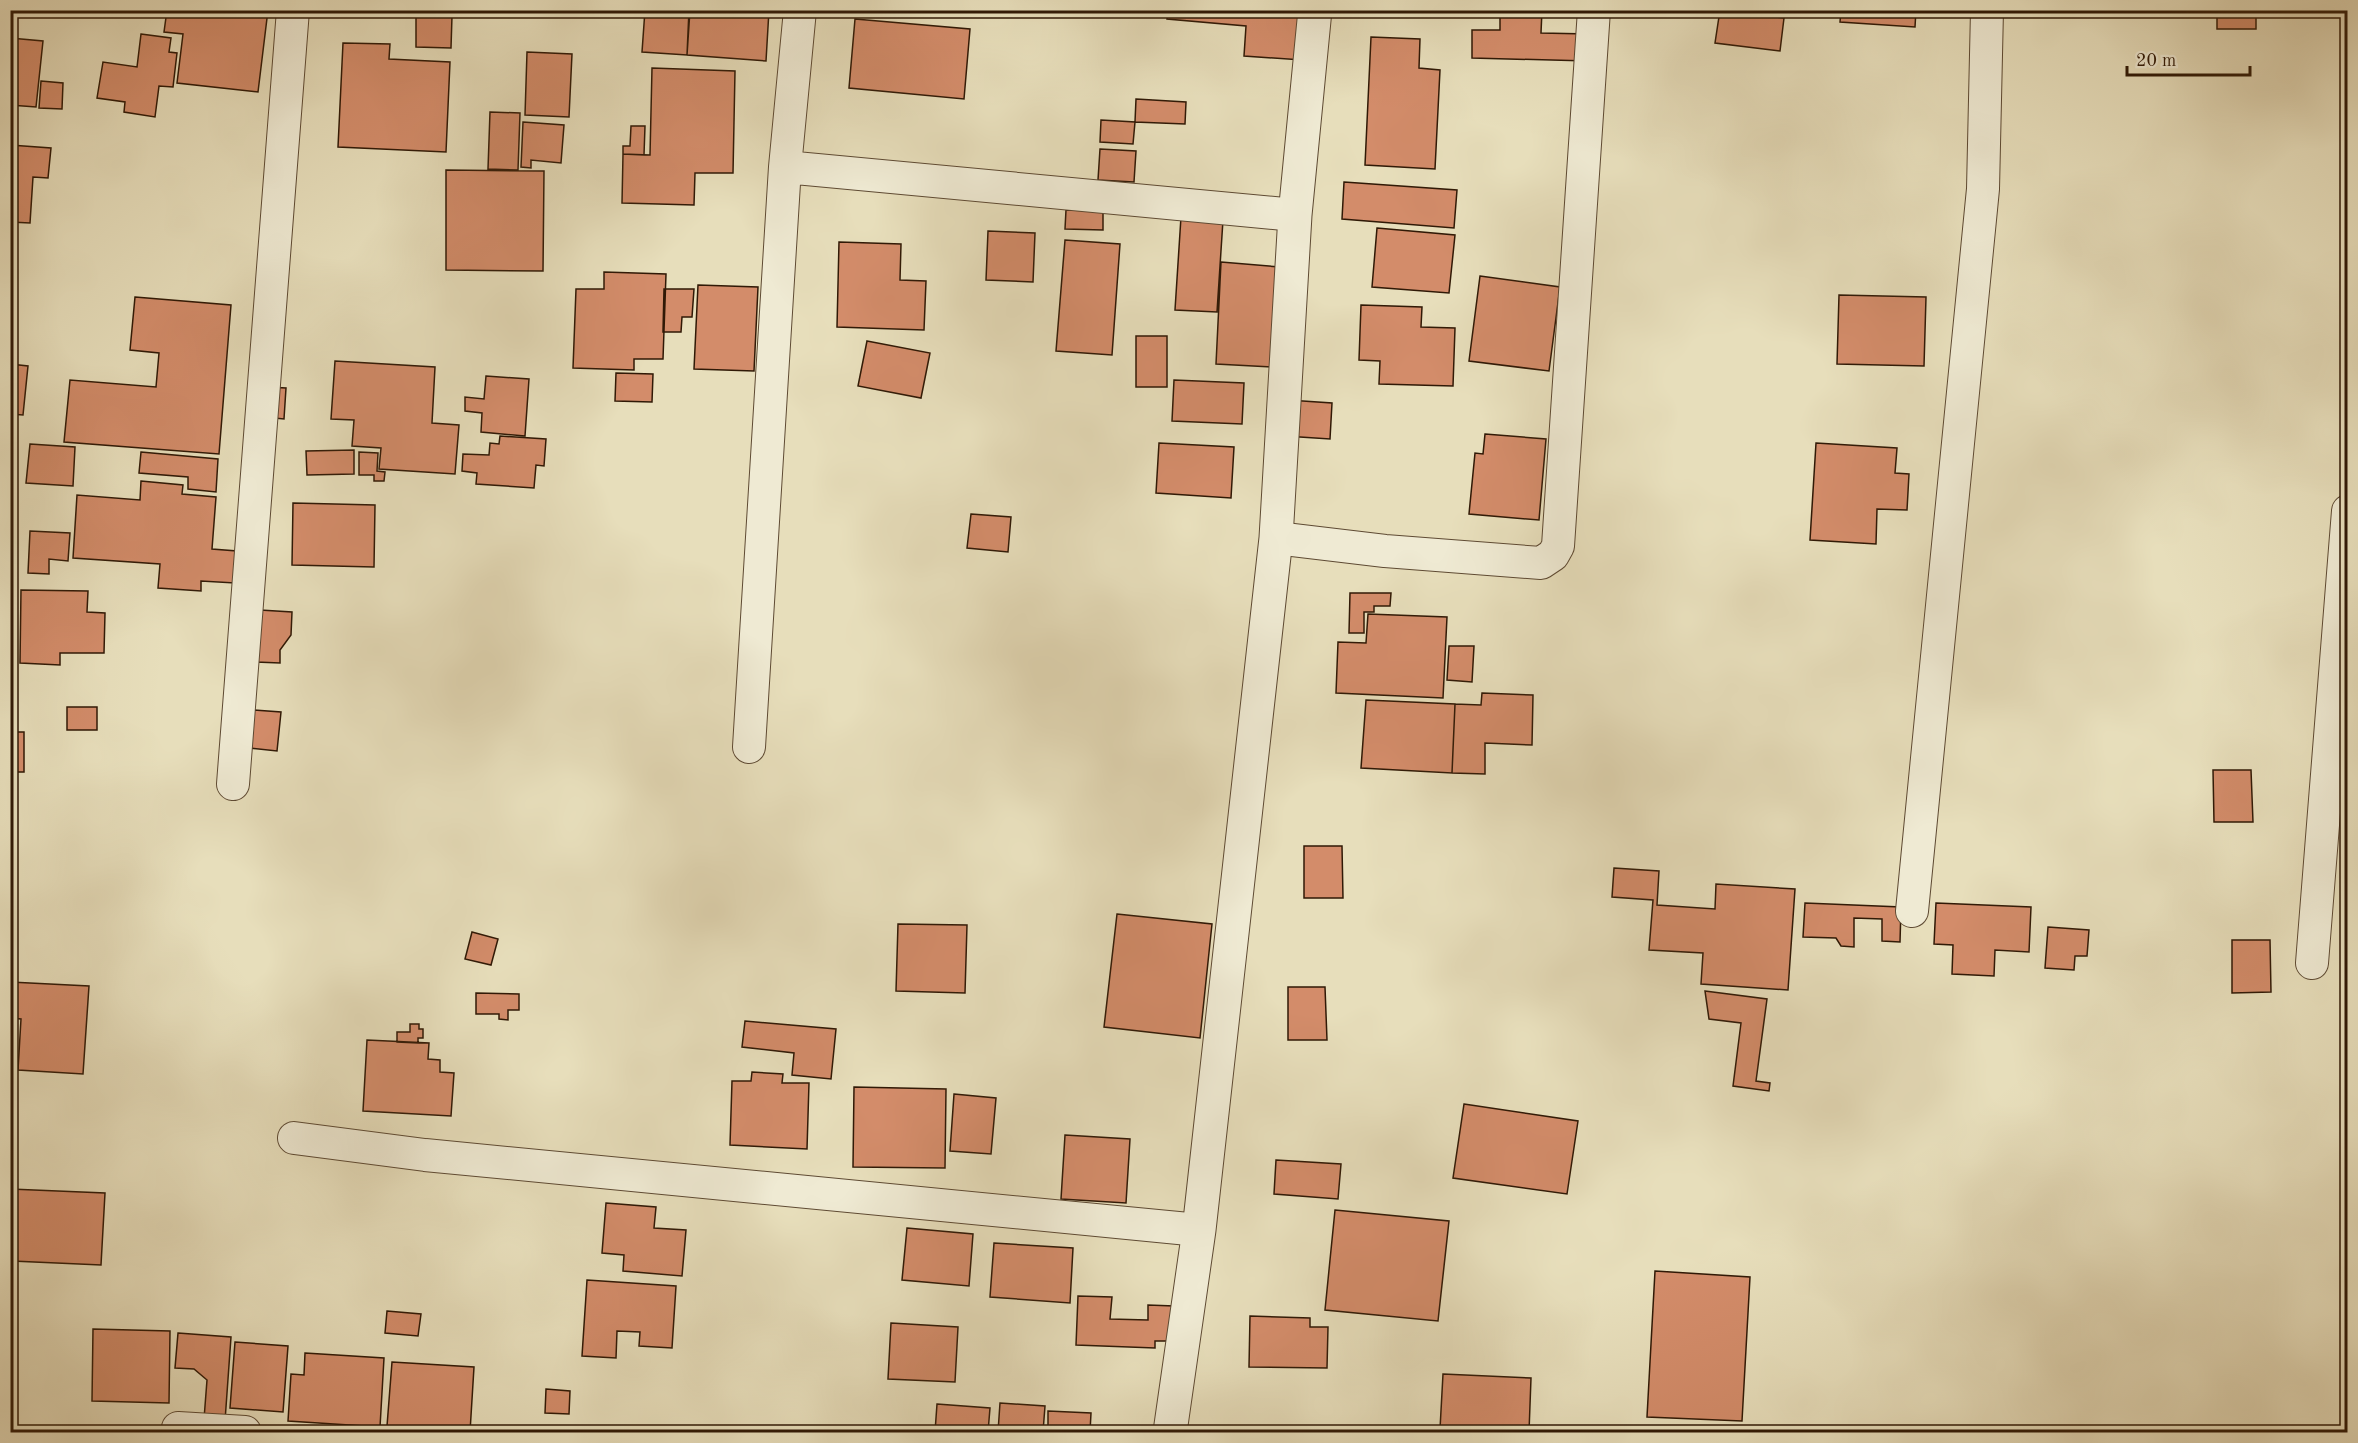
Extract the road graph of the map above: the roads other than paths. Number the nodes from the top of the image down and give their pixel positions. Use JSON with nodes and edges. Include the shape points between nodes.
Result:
{"nodes":[{"id":1,"x":293,"y":10,"type":"edge"},
{"id":2,"x":800,"y":10,"type":"edge"},
{"id":3,"x":1315,"y":10,"type":"edge"},
{"id":4,"x":1594,"y":10,"type":"edge"},
{"id":5,"x":1987,"y":10,"type":"edge"},
{"id":6,"x":785,"y":167,"type":"junction"},
{"id":7,"x":1295,"y":215,"type":"junction"},
{"id":8,"x":2348,"y":511,"type":"edge"},
{"id":9,"x":1276,"y":538,"type":"junction"},
{"id":10,"x":749,"y":747,"type":"dead end"},
{"id":11,"x":232,"y":784,"type":"dead end"},
{"id":12,"x":1912,"y":911,"type":"dead end"},
{"id":13,"x":2312,"y":963,"type":"dead end"},
{"id":14,"x":294,"y":1138,"type":"dead end"},
{"id":15,"x":1199,"y":1230,"type":"junction"},
{"id":16,"x":178,"y":1428,"type":"dead end"},
{"id":17,"x":245,"y":1432,"type":"edge"},
{"id":18,"x":1170,"y":1432,"type":"edge"}],
"edges":[{"from":1,"to":11,"type":"street"},
{"from":2,"to":6,"type":"street"},
{"from":3,"to":7,"type":"street"},
{"from":4,"to":9,"type":"street","via":[[1558,546],[1554,555],[1540,562],[1385,551]]},
{"from":5,"to":12,"type":"street","via":[[1983,189]]},
{"from":6,"to":7,"type":"street"},
{"from":6,"to":10,"type":"street"},
{"from":7,"to":9,"type":"street"},
{"from":8,"to":13,"type":"street"},
{"from":9,"to":15,"type":"street"},
{"from":14,"to":15,"type":"street","via":[[425,1155]]},
{"from":15,"to":18,"type":"street"},
{"from":16,"to":17,"type":"street"}]}
